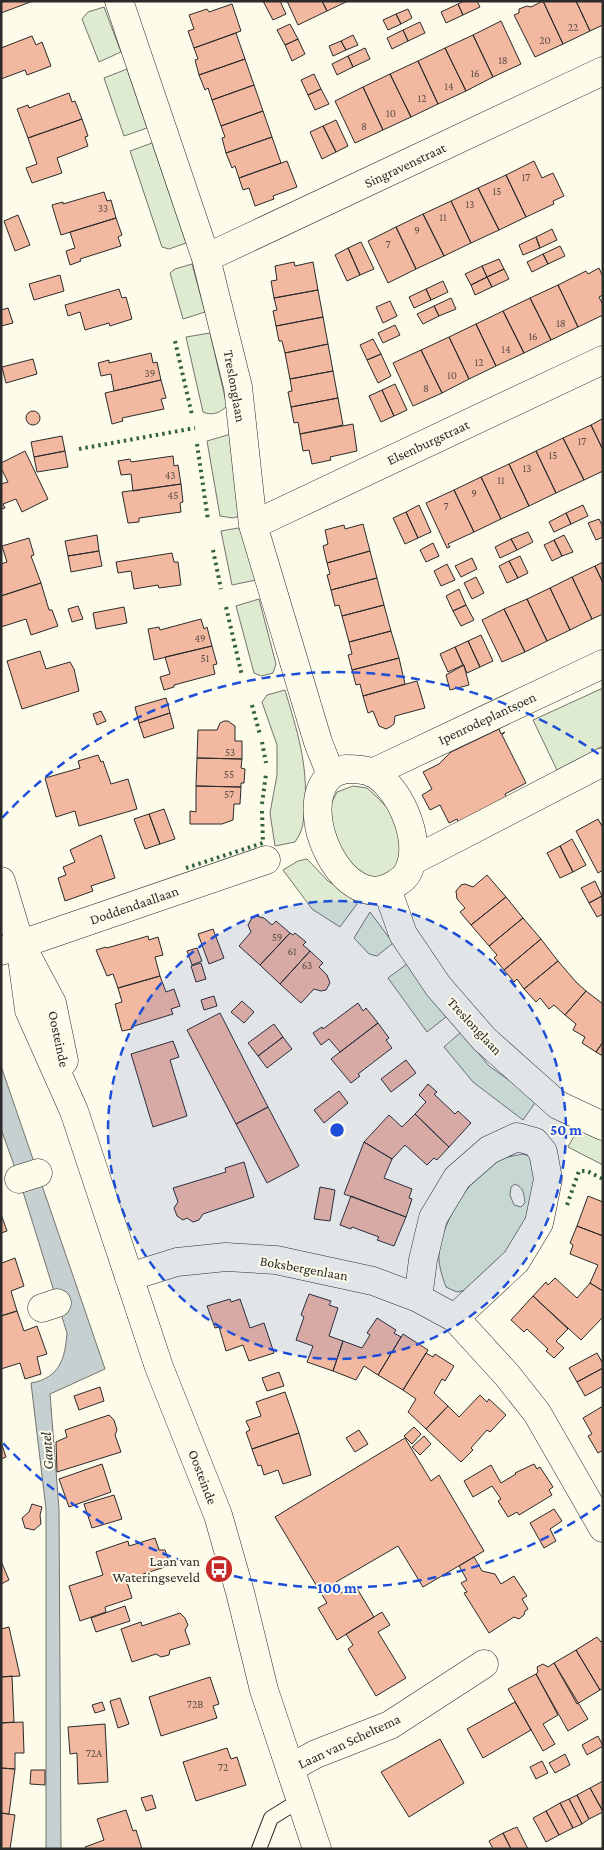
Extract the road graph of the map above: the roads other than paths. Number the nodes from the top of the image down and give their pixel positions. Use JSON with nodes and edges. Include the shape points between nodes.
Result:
{"nodes":[{"id":1,"x":119,"y":1,"type":"edge"},
{"id":2,"x":603,"y":71,"type":"edge"},
{"id":3,"x":206,"y":258,"type":"junction"},
{"id":4,"x":603,"y":360,"type":"edge"},
{"id":5,"x":253,"y":525,"type":"junction"},
{"id":6,"x":603,"y":664,"type":"edge"},
{"id":7,"x":603,"y":762,"type":"edge"},
{"id":8,"x":372,"y":773,"type":"junction"},
{"id":9,"x":331,"y":775,"type":"junction"},
{"id":10,"x":266,"y":860,"type":"dead end"},
{"id":11,"x":414,"y":860,"type":"junction"},
{"id":12,"x":1,"y":881,"type":"edge"},
{"id":13,"x":387,"y":890,"type":"junction"},
{"id":14,"x":11,"y":947,"type":"edge"},
{"id":15,"x":558,"y":1105,"type":"junction"},
{"id":16,"x":603,"y":1126,"type":"edge"},
{"id":17,"x":534,"y":1142,"type":"junction"},
{"id":18,"x":129,"y":1277,"type":"junction"},
{"id":19,"x":418,"y":1298,"type":"junction"},
{"id":20,"x":455,"y":1318,"type":"junction"},
{"id":21,"x":594,"y":1493,"type":"edge"},
{"id":22,"x":603,"y":1528,"type":"edge"},
{"id":23,"x":484,"y":1664,"type":"dead end"},
{"id":24,"x":290,"y":1768,"type":"junction"},
{"id":25,"x":300,"y":1800,"type":"junction"},
{"id":26,"x":259,"y":1849,"type":"edge"},
{"id":27,"x":317,"y":1849,"type":"edge"}],
"edges":[{"from":1,"to":3,"type":"street","name":"Treslonglaan"},
{"from":2,"to":3,"type":"street","name":"Singravenstraat"},
{"from":3,"to":5,"type":"street","name":"Treslonglaan","via":[[238,387]]},
{"from":4,"to":5,"type":"street","name":"Elsenburgstraat"},
{"from":5,"to":9,"type":"street","name":"Treslonglaan","via":[[318,742]]},
{"from":6,"to":8,"type":"street","name":"Ipenrodeplantsoen"},
{"from":7,"to":11,"type":"street"},
{"from":8,"to":9,"type":"street","via":[[345,769]]},
{"from":8,"to":11,"type":"street","via":[[390,787],[408,819]]},
{"from":9,"to":13,"type":"street","via":[[322,787],[318,808],[322,839],[331,860],[349,880],[368,889]]},
{"from":10,"to":14,"type":"street","name":"Doddendaallaan"},
{"from":11,"to":13,"type":"street","via":[[407,875]]},
{"from":12,"to":14,"type":"street","name":"Oosteinde"},
{"from":13,"to":15,"type":"street","name":"Treslonglaan","via":[[402,934],[438,986],[484,1039]]},
{"from":14,"to":18,"type":"street","name":"Oosteinde","via":[[52,1003],[74,1110]]},
{"from":15,"to":16,"type":"street","name":"Treslonglaan"},
{"from":15,"to":17,"type":"street"},
{"from":17,"to":19,"type":"street","via":[[518,1137],[489,1150],[457,1178],[433,1218]]},
{"from":17,"to":20,"type":"street","via":[[543,1152],[548,1178],[539,1223],[516,1261]]},
{"from":18,"to":19,"type":"street","name":"Boksbergenlaan","via":[[178,1262],[251,1258],[276,1260],[372,1281]]},
{"from":18,"to":24,"type":"street","name":"Oosteinde","via":[[159,1367],[218,1515],[264,1690]]},
{"from":19,"to":20,"type":"street","name":"Boksbergenlaan"},
{"from":20,"to":21,"type":"street","via":[[507,1375]]},
{"from":21,"to":22,"type":"street"},
{"from":23,"to":24,"type":"street","name":"Laan van Scheltema","via":[[390,1725],[316,1754]]},
{"from":24,"to":25,"type":"street","name":"Oosteinde"},
{"from":25,"to":26,"type":"lane","via":[[271,1818]]},
{"from":25,"to":27,"type":"street","name":"Oosteinde"}]}
